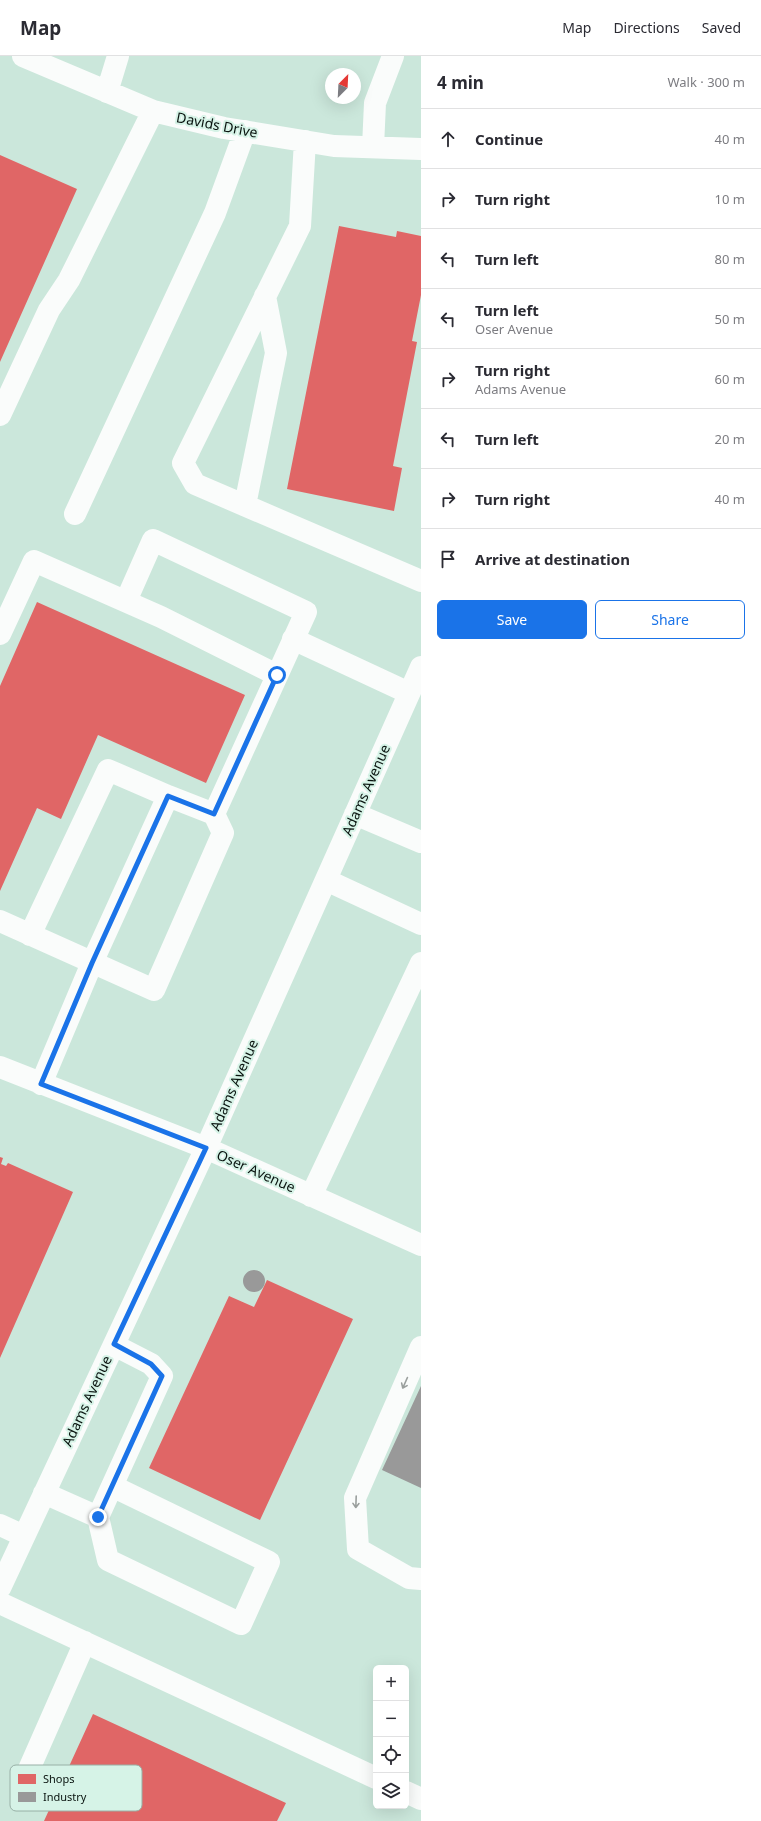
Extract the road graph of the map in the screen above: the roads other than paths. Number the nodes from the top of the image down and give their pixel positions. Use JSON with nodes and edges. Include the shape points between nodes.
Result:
{"nodes":[{"id":1,"x":23,"y":56,"type":"edge"},
{"id":2,"x":118,"y":56,"type":"edge"},
{"id":3,"x":393,"y":56,"type":"edge"},
{"id":4,"x":107,"y":92,"type":"junction"},
{"id":5,"x":153,"y":112,"type":"junction"},
{"id":6,"x":245,"y":131,"type":"junction"},
{"id":7,"x":305,"y":141,"type":"junction"},
{"id":8,"x":373,"y":147,"type":"junction"},
{"id":9,"x":421,"y":149,"type":"edge"},
{"id":10,"x":265,"y":296,"type":"junction"},
{"id":11,"x":0,"y":415,"type":"edge"},
{"id":12,"x":245,"y":505,"type":"junction"},
{"id":13,"x":75,"y":514,"type":"dead end"},
{"id":14,"x":421,"y":581,"type":"edge"},
{"id":15,"x":126,"y":601,"type":"junction"},
{"id":16,"x":0,"y":634,"type":"edge"},
{"id":17,"x":293,"y":639,"type":"junction"},
{"id":18,"x":421,"y":669,"type":"edge"},
{"id":19,"x":277,"y":675,"type":"junction"},
{"id":20,"x":409,"y":694,"type":"junction"},
{"id":21,"x":168,"y":796,"type":"junction"},
{"id":22,"x":214,"y":814,"type":"junction"},
{"id":23,"x":355,"y":814,"type":"junction"},
{"id":24,"x":421,"y":842,"type":"edge"},
{"id":25,"x":326,"y":880,"type":"junction"},
{"id":26,"x":0,"y":921,"type":"edge"},
{"id":27,"x":421,"y":924,"type":"edge"},
{"id":28,"x":30,"y":935,"type":"junction"},
{"id":29,"x":92,"y":963,"type":"junction"},
{"id":30,"x":421,"y":963,"type":"edge"},
{"id":31,"x":0,"y":1067,"type":"edge"},
{"id":32,"x":41,"y":1084,"type":"junction"},
{"id":33,"x":206,"y":1148,"type":"junction"},
{"id":34,"x":311,"y":1196,"type":"junction"},
{"id":35,"x":421,"y":1245,"type":"edge"},
{"id":36,"x":114,"y":1344,"type":"junction"},
{"id":37,"x":421,"y":1347,"type":"edge"},
{"id":38,"x":112,"y":1486,"type":"junction"},
{"id":39,"x":44,"y":1493,"type":"junction"},
{"id":40,"x":98,"y":1517,"type":"junction"},
{"id":41,"x":0,"y":1525,"type":"edge"},
{"id":42,"x":24,"y":1536,"type":"junction"},
{"id":43,"x":421,"y":1579,"type":"edge"},
{"id":44,"x":0,"y":1588,"type":"edge"},
{"id":45,"x":0,"y":1603,"type":"edge"},
{"id":46,"x":85,"y":1642,"type":"junction"},
{"id":47,"x":31,"y":1765,"type":"edge"},
{"id":48,"x":373,"y":1777,"type":"edge"},
{"id":49,"x":409,"y":1793,"type":"edge"},
{"id":50,"x":421,"y":1799,"type":"edge"}],
"edges":[{"from":1,"to":4,"type":"street","name":"Davids Drive"},
{"from":2,"to":4,"type":"street"},
{"from":3,"to":8,"type":"street","via":[[375,103]]},
{"from":4,"to":5,"type":"street","name":"Davids Drive"},
{"from":5,"to":6,"type":"street","name":"Davids Drive"},
{"from":5,"to":11,"type":"street","via":[[69,280],[49,310]]},
{"from":6,"to":7,"type":"street","name":"Davids Drive"},
{"from":6,"to":13,"type":"street","via":[[214,212]]},
{"from":7,"to":8,"type":"street","name":"Davids Drive","via":[[334,146]]},
{"from":7,"to":10,"type":"street","via":[[300,226]]},
{"from":8,"to":9,"type":"street","name":"Davids Drive"},
{"from":10,"to":12,"type":"street","via":[[276,353]]},
{"from":10,"to":12,"type":"street","via":[[183,463],[195,484]]},
{"from":12,"to":14,"type":"street"},
{"from":15,"to":16,"type":"street","via":[[34,561]]},
{"from":15,"to":17,"type":"street","via":[[153,540],[306,612]]},
{"from":15,"to":19,"type":"street"},
{"from":17,"to":19,"type":"street"},
{"from":17,"to":20,"type":"street"},
{"from":18,"to":20,"type":"street","name":"Adams Avenue"},
{"from":19,"to":22,"type":"street"},
{"from":20,"to":23,"type":"street","name":"Adams Avenue"},
{"from":21,"to":22,"type":"street"},
{"from":21,"to":28,"type":"street","via":[[108,770]]},
{"from":21,"to":29,"type":"street"},
{"from":22,"to":29,"type":"street","via":[[223,833],[154,990]]},
{"from":23,"to":24,"type":"street"},
{"from":23,"to":25,"type":"street","name":"Adams Avenue"},
{"from":25,"to":27,"type":"street"},
{"from":25,"to":33,"type":"street","name":"Adams Avenue"},
{"from":26,"to":28,"type":"street"},
{"from":28,"to":29,"type":"street"},
{"from":29,"to":32,"type":"street"},
{"from":30,"to":34,"type":"street"},
{"from":31,"to":32,"type":"street","name":"Oser Avenue"},
{"from":32,"to":33,"type":"street","name":"Oser Avenue"},
{"from":33,"to":34,"type":"street","name":"Oser Avenue"},
{"from":33,"to":36,"type":"street","name":"Adams Avenue"},
{"from":34,"to":35,"type":"street","name":"Oser Avenue"},
{"from":36,"to":38,"type":"street","via":[[151,1364],[162,1376]]},
{"from":36,"to":39,"type":"street","name":"Adams Avenue"},
{"from":37,"to":43,"type":"street","one_way":true,"via":[[355,1498],[358,1549],[409,1578]]},
{"from":38,"to":40,"type":"street"},
{"from":38,"to":40,"type":"street","via":[[269,1562],[241,1624],[108,1560]]},
{"from":39,"to":40,"type":"street"},
{"from":39,"to":42,"type":"street","name":"Adams Avenue"},
{"from":41,"to":42,"type":"street"},
{"from":42,"to":44,"type":"street","name":"Adams Avenue"},
{"from":45,"to":46,"type":"street"},
{"from":46,"to":47,"type":"street"},
{"from":46,"to":48,"type":"street"},
{"from":49,"to":50,"type":"street"}]}
